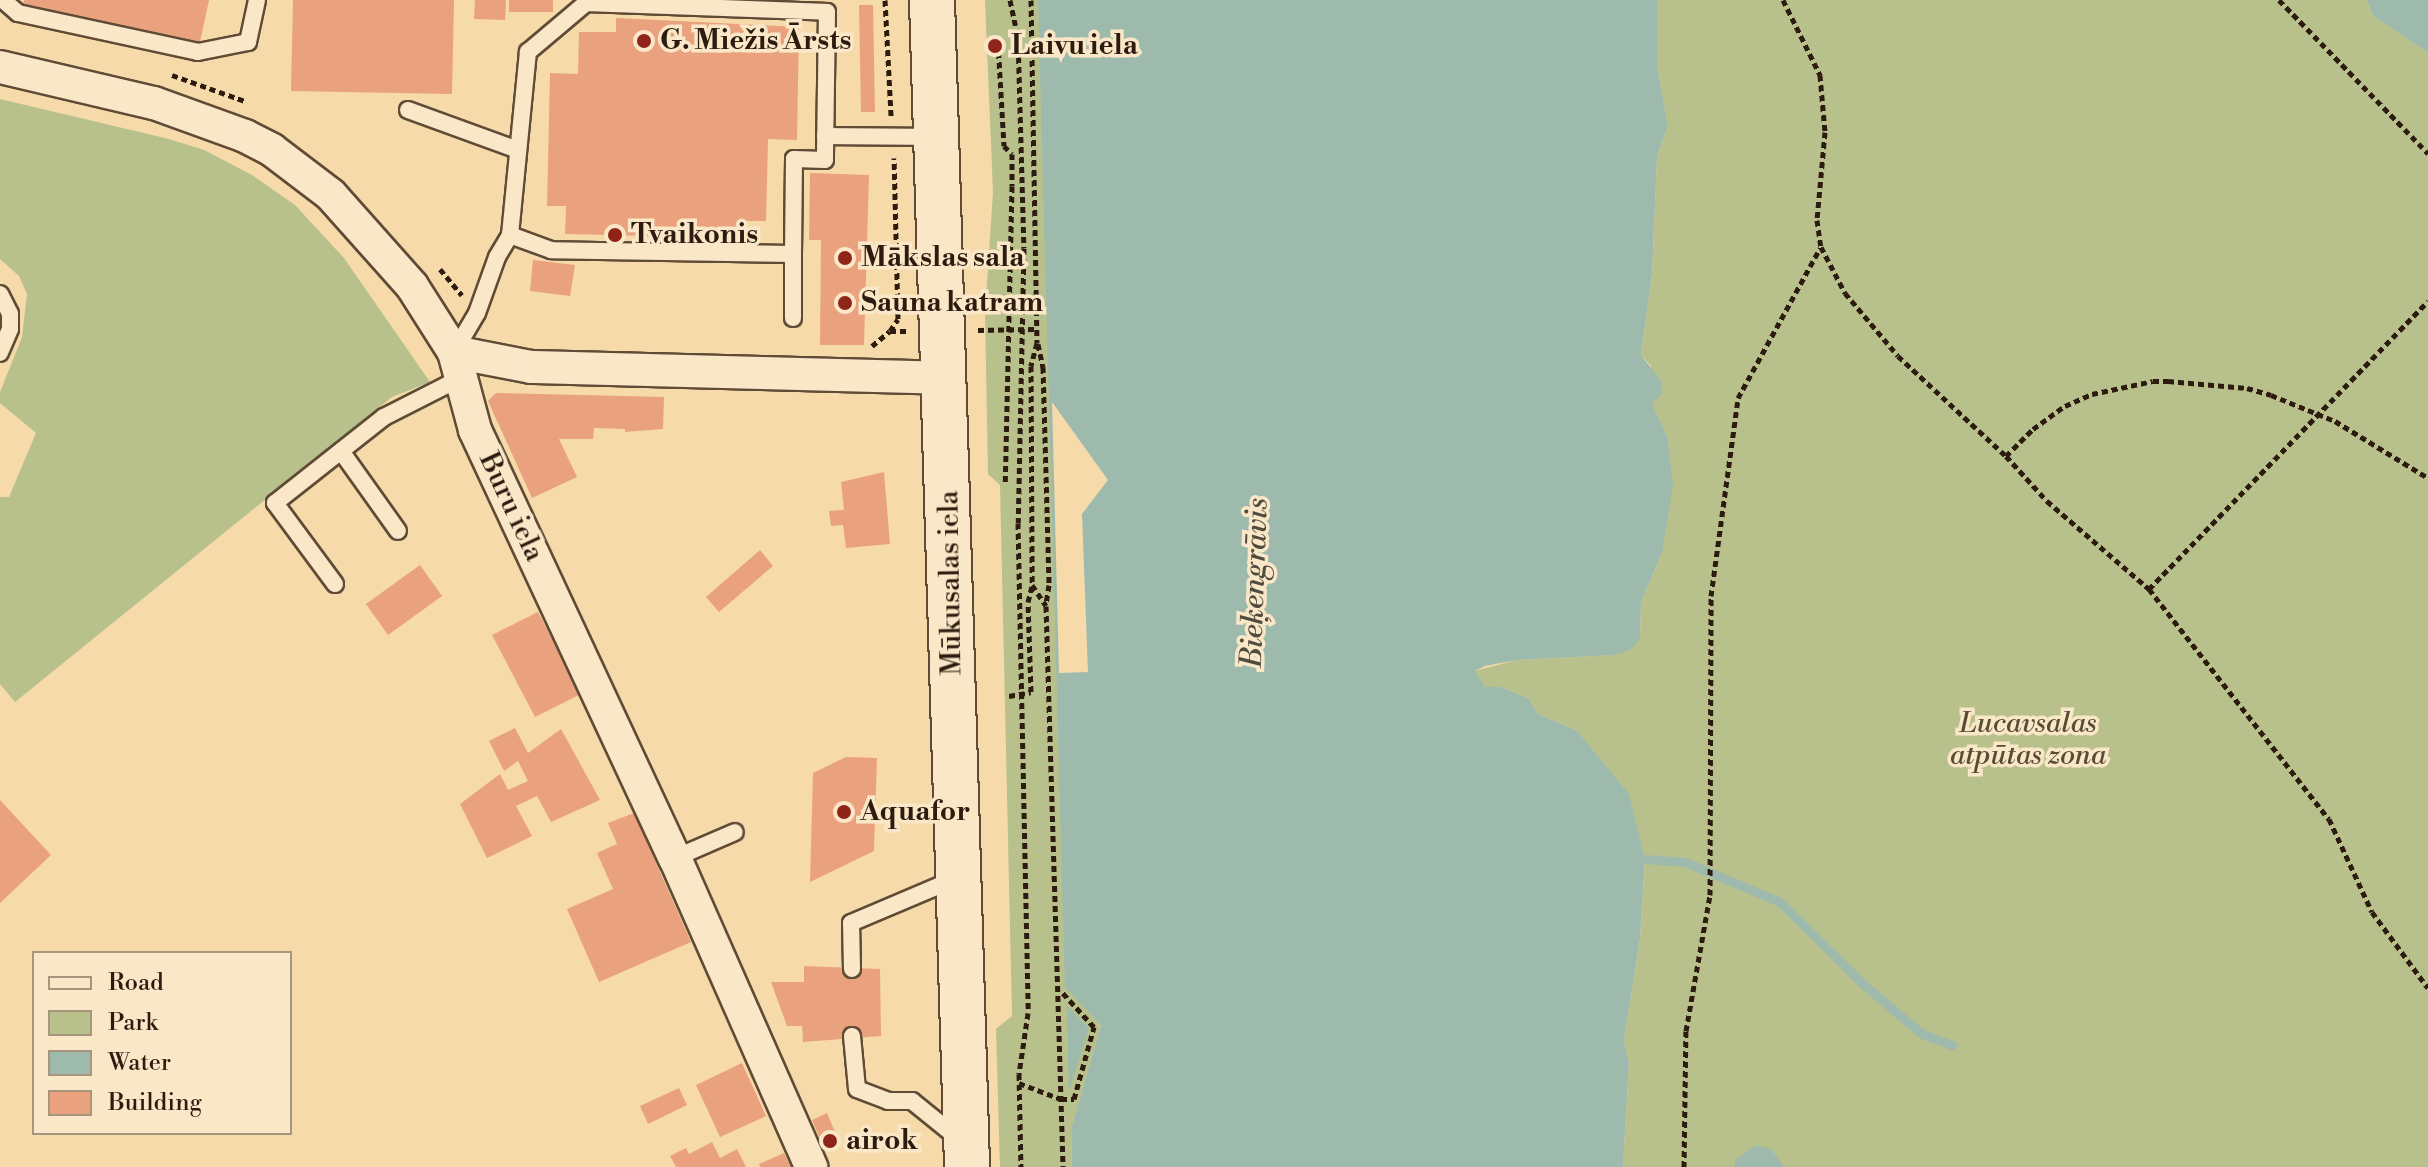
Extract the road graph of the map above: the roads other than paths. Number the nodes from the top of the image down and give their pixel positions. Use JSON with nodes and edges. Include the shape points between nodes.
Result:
{"nodes":[{"id":1,"x":3,"y":0,"type":"edge"},
{"id":2,"x":257,"y":0,"type":"edge"},
{"id":3,"x":932,"y":0,"type":"edge"},
{"id":4,"x":0,"y":67,"type":"edge"},
{"id":5,"x":408,"y":110,"type":"dead end"},
{"id":6,"x":825,"y":136,"type":"junction"},
{"id":7,"x":937,"y":137,"type":"junction"},
{"id":8,"x":518,"y":150,"type":"junction"},
{"id":9,"x":510,"y":235,"type":"junction"},
{"id":10,"x":793,"y":254,"type":"junction"},
{"id":11,"x":0,"y":294,"type":"edge"},
{"id":12,"x":793,"y":318,"type":"dead end"},
{"id":13,"x":0,"y":353,"type":"edge"},
{"id":14,"x":457,"y":365,"type":"junction"},
{"id":15,"x":945,"y":378,"type":"junction"},
{"id":16,"x":341,"y":451,"type":"junction"},
{"id":17,"x":398,"y":531,"type":"dead end"},
{"id":18,"x":335,"y":584,"type":"dead end"},
{"id":19,"x":735,"y":832,"type":"dead end"},
{"id":20,"x":675,"y":858,"type":"junction"},
{"id":21,"x":958,"y":877,"type":"junction"},
{"id":22,"x":852,"y":969,"type":"dead end"},
{"id":23,"x":852,"y":1036,"type":"dead end"},
{"id":24,"x":967,"y":1156,"type":"edge"},
{"id":25,"x":811,"y":1167,"type":"edge"}],
"edges":[{"from":1,"to":2,"type":"lane","via":[[18,13],[198,52],[248,42]]},
{"from":3,"to":7,"type":"main road","name":"Mūkusalas iela"},
{"from":4,"to":14,"type":"street","name":"Buru iela","via":[[154,103],[272,150],[331,195],[412,286]]},
{"from":5,"to":8,"type":"lane"},
{"from":6,"to":7,"type":"lane"},
{"from":6,"to":8,"type":"lane","via":[[827,12],[586,3],[528,52]]},
{"from":6,"to":10,"type":"lane","via":[[825,160],[794,159]]},
{"from":7,"to":15,"type":"main road","name":"Mūkusalas iela"},
{"from":8,"to":9,"type":"lane"},
{"from":9,"to":10,"type":"lane","via":[[551,250]]},
{"from":9,"to":14,"type":"lane"},
{"from":10,"to":12,"type":"lane"},
{"from":11,"to":13,"type":"lane","via":[[10,314]]},
{"from":14,"to":15,"type":"street"},
{"from":14,"to":16,"type":"lane"},
{"from":14,"to":20,"type":"street","name":"Buru iela","via":[[475,430]]},
{"from":15,"to":21,"type":"main road","name":"Mūkusalas iela"},
{"from":16,"to":17,"type":"lane"},
{"from":16,"to":18,"type":"lane","via":[[275,503]]},
{"from":19,"to":20,"type":"lane"},
{"from":20,"to":25,"type":"street","name":"Buru iela"},
{"from":21,"to":22,"type":"lane","via":[[851,923]]},
{"from":21,"to":24,"type":"main road","name":"Mūkusalas iela"},
{"from":23,"to":24,"type":"lane","via":[[857,1089],[888,1101],[912,1101]]}]}
